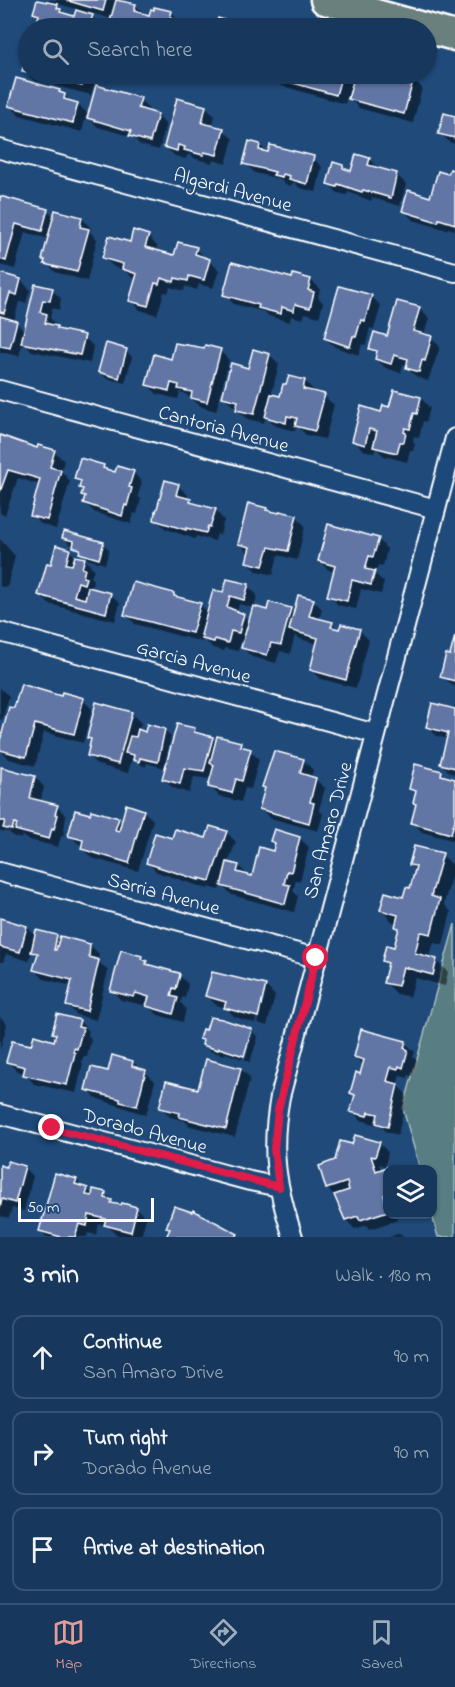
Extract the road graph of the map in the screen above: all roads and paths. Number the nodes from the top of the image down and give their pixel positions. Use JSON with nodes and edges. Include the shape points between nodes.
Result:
{"nodes":[{"id":1,"x":325,"y":0,"type":"edge"},
{"id":2,"x":390,"y":18,"type":"edge"},
{"id":3,"x":437,"y":31,"type":"edge"},
{"id":4,"x":455,"y":36,"type":"edge"},
{"id":5,"x":0,"y":149,"type":"edge"},
{"id":6,"x":455,"y":272,"type":"edge"},
{"id":7,"x":0,"y":390,"type":"edge"},
{"id":8,"x":455,"y":438,"type":"edge"},
{"id":9,"x":436,"y":509,"type":"junction"},
{"id":10,"x":0,"y":632,"type":"edge"},
{"id":11,"x":376,"y":734,"type":"junction"},
{"id":12,"x":0,"y":872,"type":"edge"},
{"id":13,"x":316,"y":958,"type":"junction"},
{"id":14,"x":0,"y":1114,"type":"edge"},
{"id":15,"x":279,"y":1187,"type":"junction"},
{"id":16,"x":293,"y":1237,"type":"edge"}],
"edges":[{"from":1,"to":2,"type":"main road"},
{"from":3,"to":4,"type":"main road"},
{"from":5,"to":6,"type":"street","name":"Algardi Avenue"},
{"from":7,"to":9,"type":"street","name":"Cantoria Avenue"},
{"from":8,"to":9,"type":"street","name":"San Amaro Drive"},
{"from":9,"to":11,"type":"street","name":"San Amaro Drive"},
{"from":10,"to":11,"type":"street","name":"Garcia Avenue"},
{"from":11,"to":13,"type":"street","name":"San Amaro Drive"},
{"from":12,"to":13,"type":"street","name":"Sarria Avenue"},
{"from":13,"to":15,"type":"street","name":"San Amaro Drive","via":[[278,1110],[274,1149]]},
{"from":14,"to":15,"type":"street","name":"Dorado Avenue"},
{"from":15,"to":16,"type":"street","name":"San Amaro Drive"}]}
